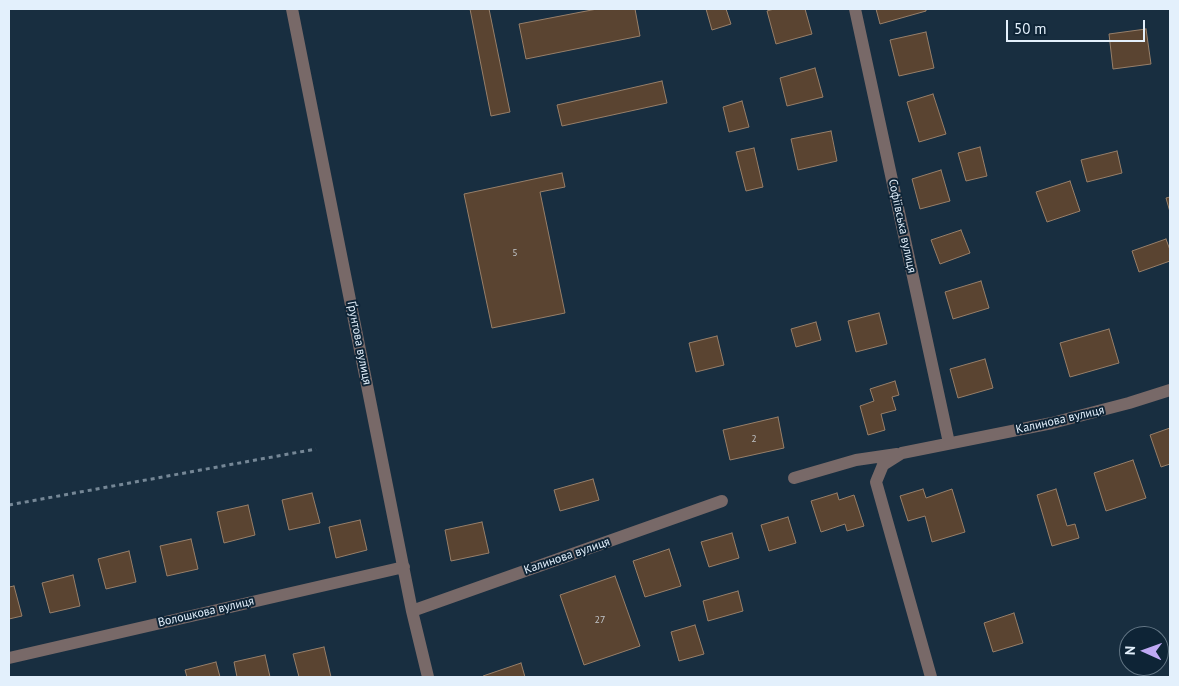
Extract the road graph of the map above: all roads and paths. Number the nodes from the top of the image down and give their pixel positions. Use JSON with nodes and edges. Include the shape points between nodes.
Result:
{"nodes":[{"id":1,"x":292,"y":9,"type":"edge"},
{"id":2,"x":855,"y":9,"type":"edge"},
{"id":3,"x":1170,"y":390,"type":"edge"},
{"id":4,"x":949,"y":443,"type":"junction"},
{"id":5,"x":316,"y":449,"type":"dead end"},
{"id":6,"x":902,"y":453,"type":"junction"},
{"id":7,"x":794,"y":478,"type":"dead end"},
{"id":8,"x":722,"y":502,"type":"dead end"},
{"id":9,"x":9,"y":504,"type":"edge"},
{"id":10,"x":404,"y":567,"type":"junction"},
{"id":11,"x":412,"y":611,"type":"junction"},
{"id":12,"x":9,"y":658,"type":"edge"},
{"id":13,"x":428,"y":677,"type":"edge"},
{"id":14,"x":931,"y":677,"type":"edge"}],
"edges":[{"from":1,"to":10,"type":"street","name":"Ґрунтова вулиця"},
{"from":2,"to":4,"type":"street","name":"Софіївська вулиця"},
{"from":3,"to":4,"type":"street","name":"Калинова вулиця","via":[[1052,423]]},
{"from":4,"to":6,"type":"street","name":"Калинова вулиця"},
{"from":5,"to":9,"type":"path"},
{"from":6,"to":7,"type":"street","name":"Калинова вулиця","via":[[856,460]]},
{"from":6,"to":14,"type":"street","via":[[883,465],[876,482]]},
{"from":8,"to":11,"type":"street","name":"Калинова вулиця"},
{"from":10,"to":11,"type":"street","name":"Ґрунтова вулиця"},
{"from":10,"to":12,"type":"street","name":"Волошкова вулиця"},
{"from":11,"to":13,"type":"street","name":"Ґрунтова вулиця"}]}
